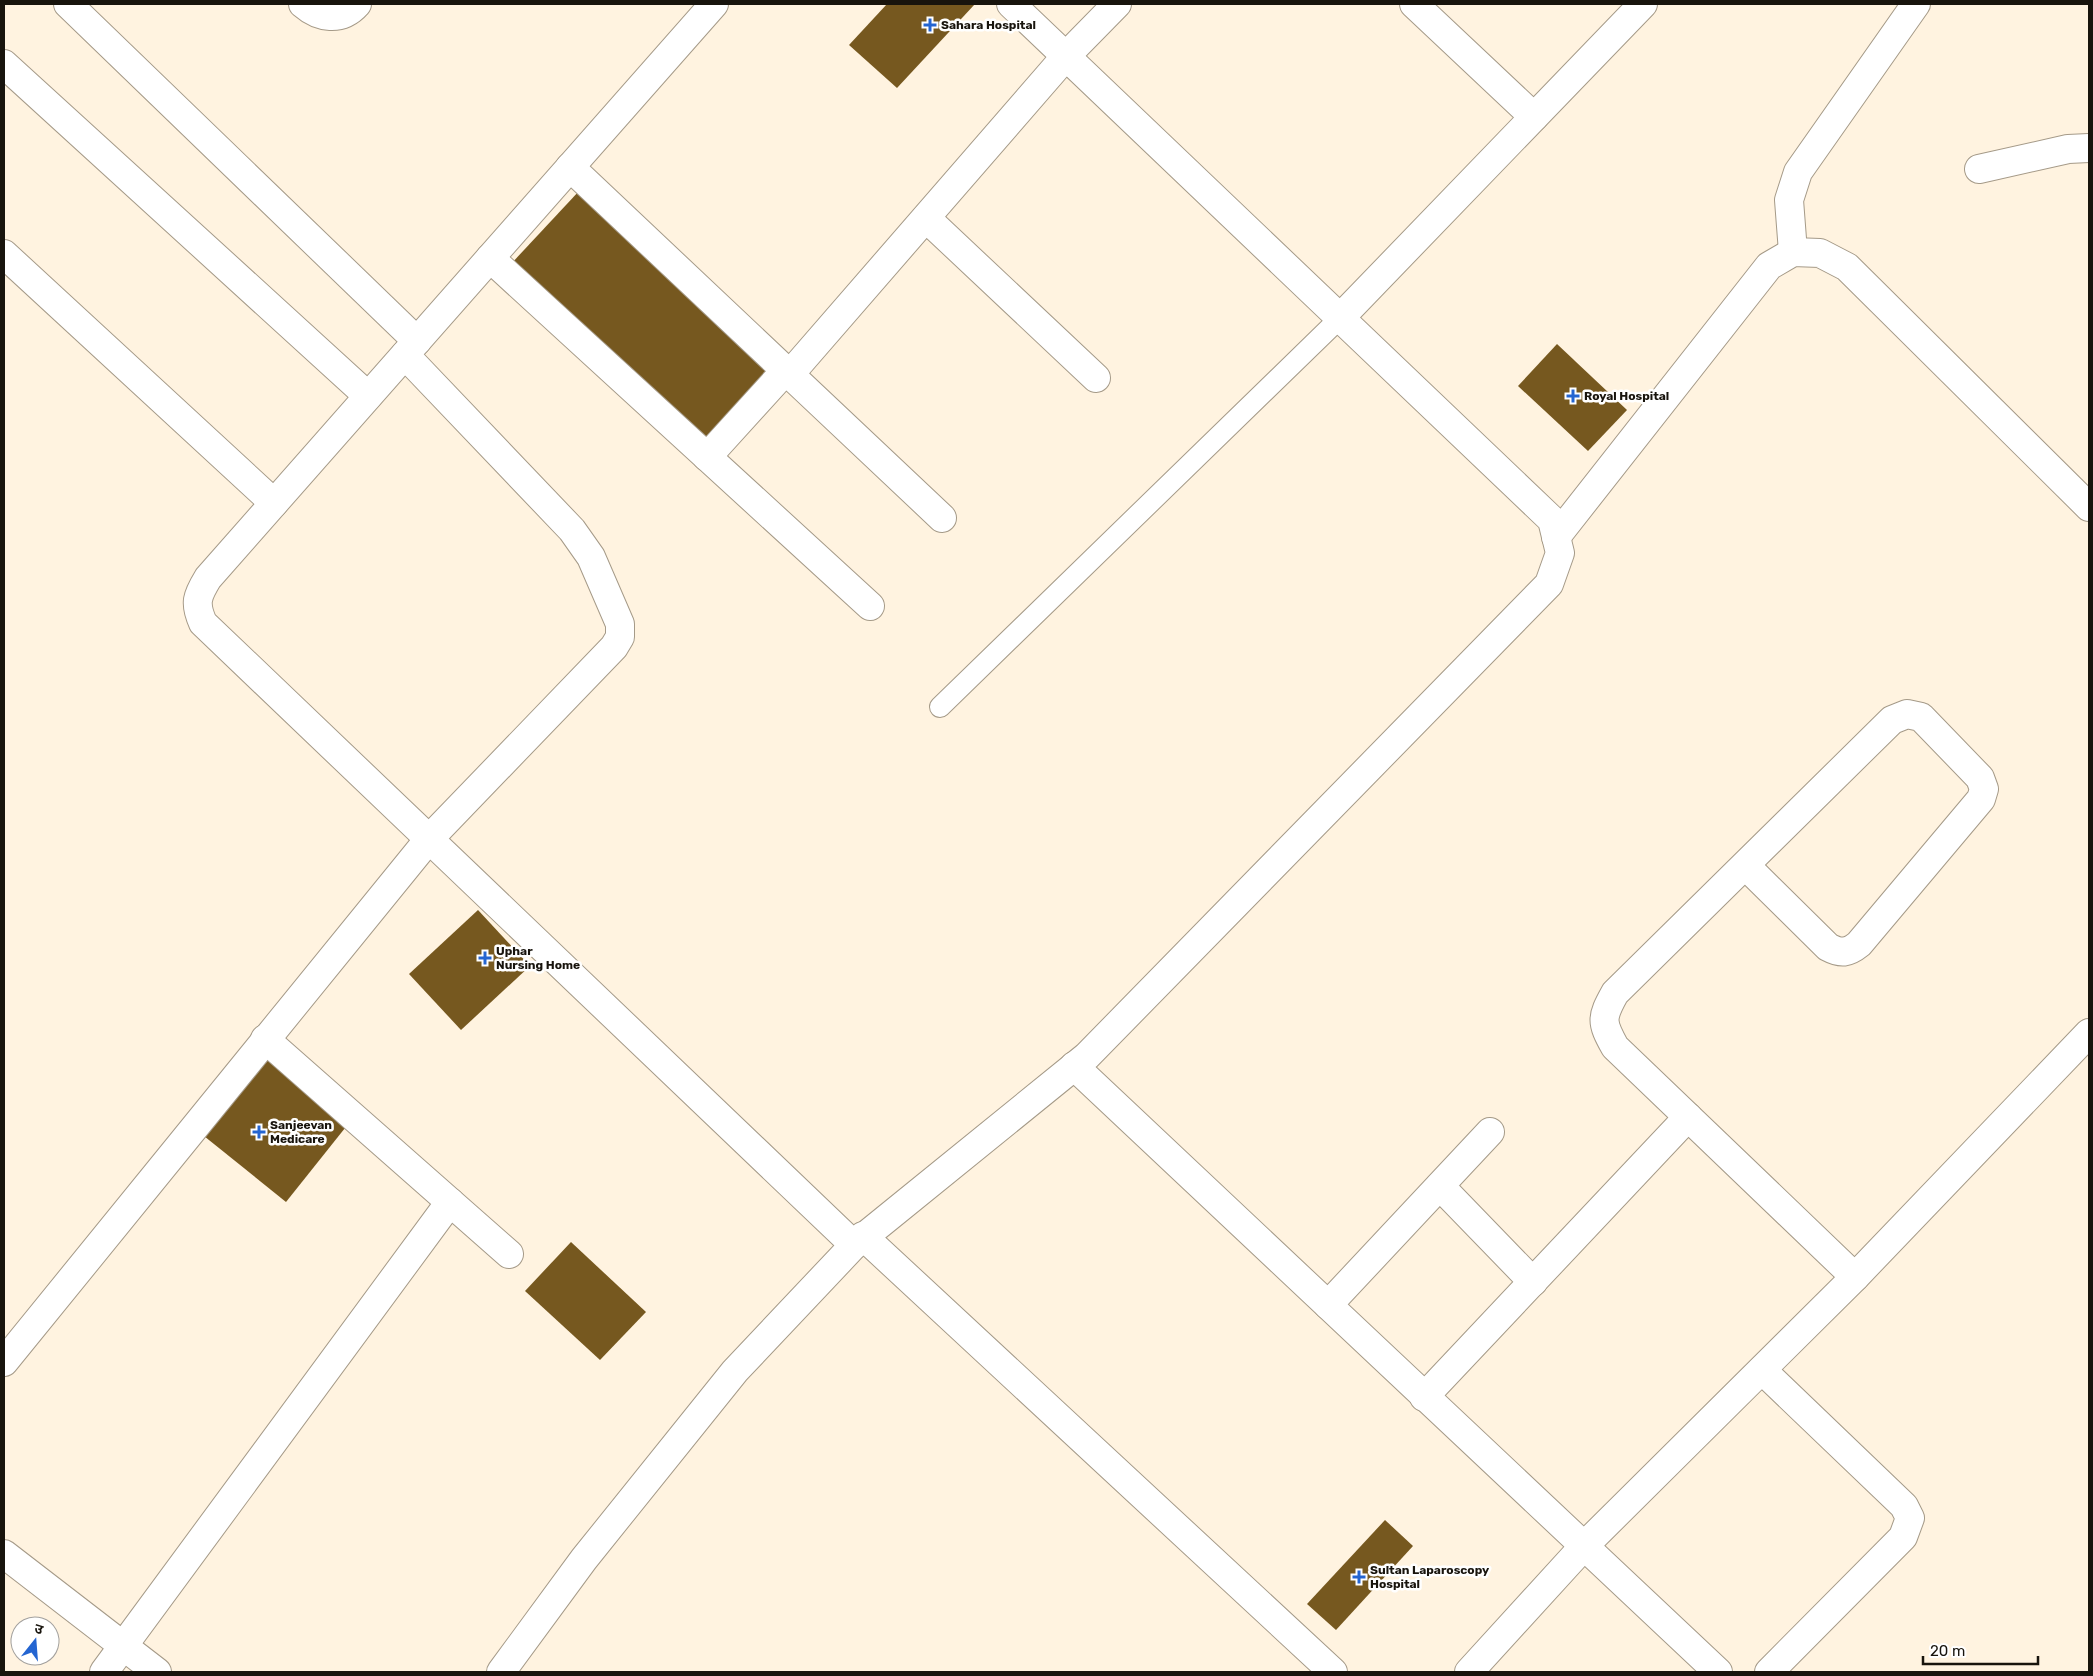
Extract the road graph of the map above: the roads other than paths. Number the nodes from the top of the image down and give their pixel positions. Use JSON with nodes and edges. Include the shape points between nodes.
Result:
{"nodes":[{"id":1,"x":68,"y":4,"type":"edge"},
{"id":2,"x":303,"y":4,"type":"edge"},
{"id":3,"x":357,"y":4,"type":"edge"},
{"id":4,"x":714,"y":4,"type":"edge"},
{"id":5,"x":1010,"y":4,"type":"edge"},
{"id":6,"x":1117,"y":4,"type":"edge"},
{"id":7,"x":1414,"y":4,"type":"edge"},
{"id":8,"x":1642,"y":4,"type":"edge"},
{"id":9,"x":1916,"y":4,"type":"edge"},
{"id":10,"x":1066,"y":56,"type":"junction"},
{"id":11,"x":4,"y":64,"type":"edge"},
{"id":12,"x":1534,"y":117,"type":"junction"},
{"id":13,"x":2089,"y":148,"type":"edge"},
{"id":14,"x":570,"y":167,"type":"junction"},
{"id":15,"x":1978,"y":169,"type":"dead end"},
{"id":16,"x":926,"y":218,"type":"junction"},
{"id":17,"x":1793,"y":252,"type":"junction"},
{"id":18,"x":4,"y":254,"type":"edge"},
{"id":19,"x":490,"y":258,"type":"junction"},
{"id":20,"x":1340,"y":318,"type":"junction"},
{"id":21,"x":411,"y":348,"type":"junction"},
{"id":22,"x":788,"y":372,"type":"junction"},
{"id":23,"x":1096,"y":378,"type":"dead end"},
{"id":24,"x":368,"y":396,"type":"junction"},
{"id":25,"x":708,"y":457,"type":"junction"},
{"id":26,"x":274,"y":503,"type":"junction"},
{"id":27,"x":2089,"y":507,"type":"edge"},
{"id":28,"x":942,"y":518,"type":"dead end"},
{"id":29,"x":1556,"y":537,"type":"junction"},
{"id":30,"x":870,"y":606,"type":"dead end"},
{"id":31,"x":940,"y":707,"type":"dead end"},
{"id":32,"x":429,"y":838,"type":"junction"},
{"id":33,"x":1745,"y":864,"type":"junction"},
{"id":34,"x":2089,"y":1033,"type":"edge"},
{"id":35,"x":265,"y":1039,"type":"junction"},
{"id":36,"x":1074,"y":1066,"type":"junction"},
{"id":37,"x":1688,"y":1117,"type":"junction"},
{"id":38,"x":1490,"y":1132,"type":"dead end"},
{"id":39,"x":1440,"y":1186,"type":"junction"},
{"id":40,"x":450,"y":1202,"type":"junction"},
{"id":41,"x":859,"y":1241,"type":"junction"},
{"id":42,"x":509,"y":1254,"type":"dead end"},
{"id":43,"x":1855,"y":1277,"type":"junction"},
{"id":44,"x":1533,"y":1282,"type":"junction"},
{"id":45,"x":1328,"y":1305,"type":"junction"},
{"id":46,"x":4,"y":1362,"type":"edge"},
{"id":47,"x":1762,"y":1370,"type":"junction"},
{"id":48,"x":1424,"y":1396,"type":"junction"},
{"id":49,"x":1584,"y":1546,"type":"junction"},
{"id":50,"x":4,"y":1554,"type":"edge"},
{"id":51,"x":124,"y":1647,"type":"junction"},
{"id":52,"x":104,"y":1672,"type":"edge"},
{"id":53,"x":156,"y":1672,"type":"edge"},
{"id":54,"x":501,"y":1672,"type":"edge"},
{"id":55,"x":1333,"y":1672,"type":"edge"},
{"id":56,"x":1469,"y":1672,"type":"edge"},
{"id":57,"x":1718,"y":1672,"type":"edge"},
{"id":58,"x":1769,"y":1672,"type":"edge"}],
"edges":[{"from":1,"to":21,"type":"street"},
{"from":2,"to":3,"type":"street","via":[[312,12],[327,17],[341,15]]},
{"from":4,"to":14,"type":"street"},
{"from":5,"to":10,"type":"street"},
{"from":6,"to":10,"type":"street"},
{"from":7,"to":12,"type":"street"},
{"from":8,"to":12,"type":"street"},
{"from":9,"to":17,"type":"street","via":[[1798,172],[1788,200]]},
{"from":10,"to":16,"type":"street"},
{"from":10,"to":20,"type":"street"},
{"from":11,"to":24,"type":"street"},
{"from":12,"to":20,"type":"street"},
{"from":13,"to":15,"type":"street","via":[[2068,149]]},
{"from":14,"to":19,"type":"street"},
{"from":14,"to":22,"type":"street"},
{"from":16,"to":22,"type":"street"},
{"from":16,"to":23,"type":"street"},
{"from":17,"to":27,"type":"street","via":[[1820,253],[1847,267]]},
{"from":17,"to":29,"type":"street","via":[[1769,266]]},
{"from":18,"to":26,"type":"street"},
{"from":19,"to":21,"type":"street"},
{"from":19,"to":25,"type":"street"},
{"from":20,"to":29,"type":"street","via":[[1552,520]]},
{"from":20,"to":31,"type":"lane"},
{"from":21,"to":24,"type":"street"},
{"from":21,"to":32,"type":"street","via":[[572,530],[591,557],[620,624],[620,637],[614,647]]},
{"from":22,"to":25,"type":"street"},
{"from":22,"to":28,"type":"street"},
{"from":24,"to":26,"type":"street"},
{"from":25,"to":30,"type":"street"},
{"from":26,"to":32,"type":"street","via":[[208,578],[199,594],[197,609],[203,623]]},
{"from":29,"to":36,"type":"street","via":[[1560,553],[1549,584]]},
{"from":32,"to":35,"type":"street"},
{"from":32,"to":41,"type":"street"},
{"from":33,"to":33,"type":"street","via":[[1892,720],[1907,714],[1922,717],[1980,778],[1984,789],[1981,799],[1850,952],[1838,953],[1828,947]]},
{"from":33,"to":37,"type":"street","via":[[1615,993],[1606,1008],[1604,1027],[1615,1046]]},
{"from":34,"to":43,"type":"street"},
{"from":35,"to":40,"type":"street"},
{"from":35,"to":46,"type":"street"},
{"from":36,"to":41,"type":"street"},
{"from":36,"to":45,"type":"street"},
{"from":37,"to":43,"type":"street"},
{"from":37,"to":44,"type":"street"},
{"from":38,"to":39,"type":"street"},
{"from":39,"to":44,"type":"street"},
{"from":39,"to":45,"type":"street"},
{"from":40,"to":42,"type":"street"},
{"from":40,"to":51,"type":"street"},
{"from":41,"to":54,"type":"street","via":[[735,1372],[584,1559]]},
{"from":41,"to":55,"type":"street"},
{"from":43,"to":47,"type":"street"},
{"from":44,"to":48,"type":"street"},
{"from":45,"to":48,"type":"street"},
{"from":47,"to":49,"type":"street"},
{"from":47,"to":58,"type":"street","via":[[1904,1506],[1910,1518],[1903,1537]]},
{"from":48,"to":49,"type":"street"},
{"from":49,"to":56,"type":"street"},
{"from":49,"to":57,"type":"street"},
{"from":50,"to":51,"type":"street"},
{"from":51,"to":52,"type":"street"},
{"from":51,"to":53,"type":"street"}]}
